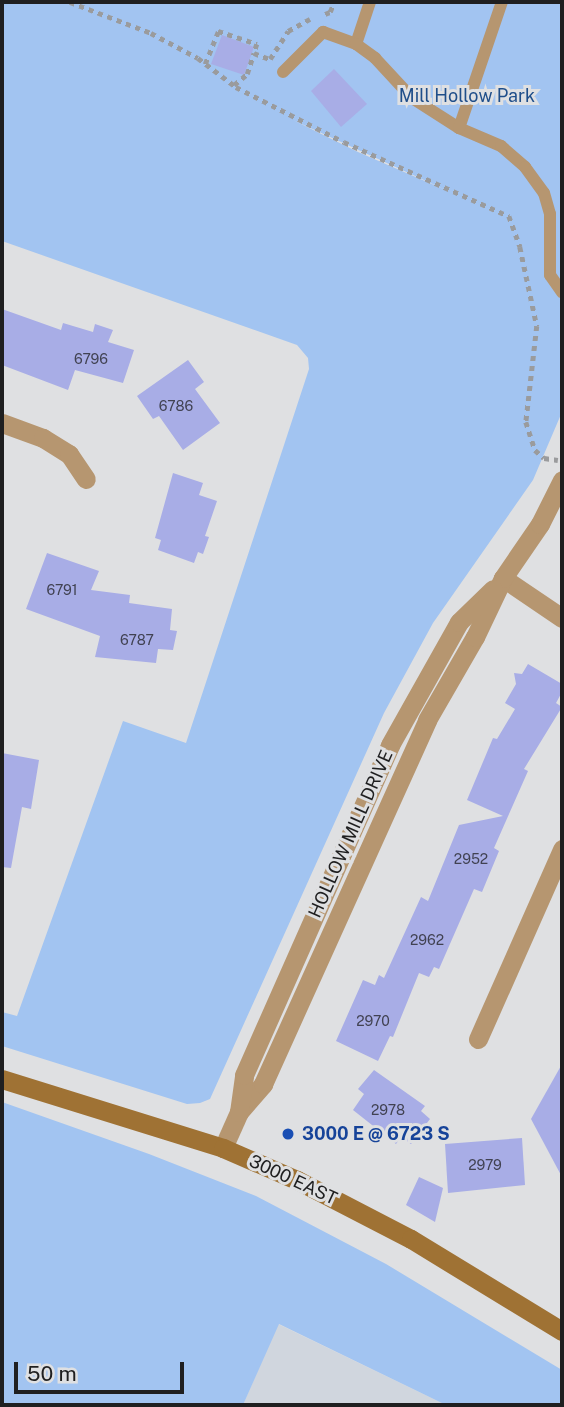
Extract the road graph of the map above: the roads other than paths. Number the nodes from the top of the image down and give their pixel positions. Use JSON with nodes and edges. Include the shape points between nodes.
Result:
{"nodes":[{"id":1,"x":370,"y":2,"type":"edge"},
{"id":2,"x":502,"y":2,"type":"edge"},
{"id":3,"x":356,"y":44,"type":"junction"},
{"id":4,"x":283,"y":72,"type":"dead end"},
{"id":5,"x":459,"y":128,"type":"junction"},
{"id":6,"x":562,"y":292,"type":"edge"},
{"id":7,"x":2,"y":423,"type":"edge"},
{"id":8,"x":86,"y":479,"type":"dead end"},
{"id":9,"x":562,"y":481,"type":"edge"},
{"id":10,"x":503,"y":578,"type":"junction"},
{"id":11,"x":562,"y":618,"type":"edge"},
{"id":12,"x":562,"y":849,"type":"edge"},
{"id":13,"x":478,"y":1039,"type":"dead end"},
{"id":14,"x":2,"y":1079,"type":"edge"},
{"id":15,"x":223,"y":1148,"type":"junction"},
{"id":16,"x":562,"y":1331,"type":"edge"}],
"edges":[{"from":1,"to":3,"type":"lane"},
{"from":2,"to":5,"type":"lane"},
{"from":3,"to":4,"type":"lane","via":[[323,32]]},
{"from":3,"to":5,"type":"lane","via":[[412,98]]},
{"from":5,"to":6,"type":"lane","via":[[501,146],[526,167],[544,193],[550,214],[550,275]]},
{"from":7,"to":8,"type":"street","via":[[43,438],[69,454]]},
{"from":9,"to":10,"type":"street","name":"HOLLOW MILL DRIVE","via":[[540,524]]},
{"from":10,"to":11,"type":"street"},
{"from":10,"to":15,"type":"street","name":"HOLLOW MILL DRIVE","via":[[411,754],[263,1084],[239,1112]]},
{"from":12,"to":13,"type":"street"},
{"from":14,"to":15,"type":"main road","name":"3000 EAST"},
{"from":15,"to":16,"type":"main road","name":"3000 EAST","via":[[356,1209]]}]}
